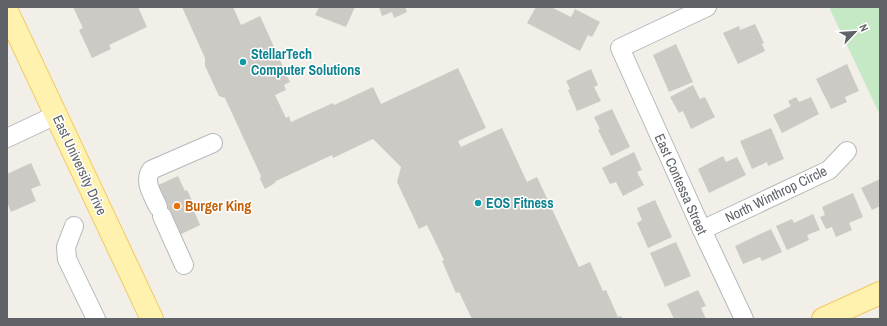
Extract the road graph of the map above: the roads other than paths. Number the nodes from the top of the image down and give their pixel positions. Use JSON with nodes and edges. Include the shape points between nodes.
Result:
{"nodes":[{"id":1,"x":707,"y":7,"type":"edge"},
{"id":2,"x":7,"y":11,"type":"edge"},
{"id":3,"x":56,"y":115,"type":"junction"},
{"id":4,"x":7,"y":138,"type":"edge"},
{"id":5,"x":213,"y":143,"type":"dead end"},
{"id":6,"x":847,"y":151,"type":"dead end"},
{"id":7,"x":74,"y":226,"type":"dead end"},
{"id":8,"x":702,"y":230,"type":"junction"},
{"id":9,"x":184,"y":265,"type":"dead end"},
{"id":10,"x":880,"y":293,"type":"edge"},
{"id":11,"x":96,"y":319,"type":"edge"},
{"id":12,"x":152,"y":319,"type":"edge"},
{"id":13,"x":744,"y":319,"type":"edge"},
{"id":14,"x":823,"y":319,"type":"edge"}],
"edges":[{"from":1,"to":8,"type":"street","name":"East Contessa Street","via":[[620,48]]},
{"from":2,"to":3,"type":"main road","name":"East University Drive"},
{"from":3,"to":4,"type":"street"},
{"from":3,"to":12,"type":"main road","name":"East University Drive"},
{"from":5,"to":9,"type":"street","via":[[151,170],[148,175],[148,182]]},
{"from":6,"to":8,"type":"street","name":"North Winthrop Circle","via":[[828,170]]},
{"from":7,"to":11,"type":"street","via":[[66,247],[67,259]]},
{"from":8,"to":13,"type":"street","name":"East Contessa Street"},
{"from":10,"to":14,"type":"main road"}]}
